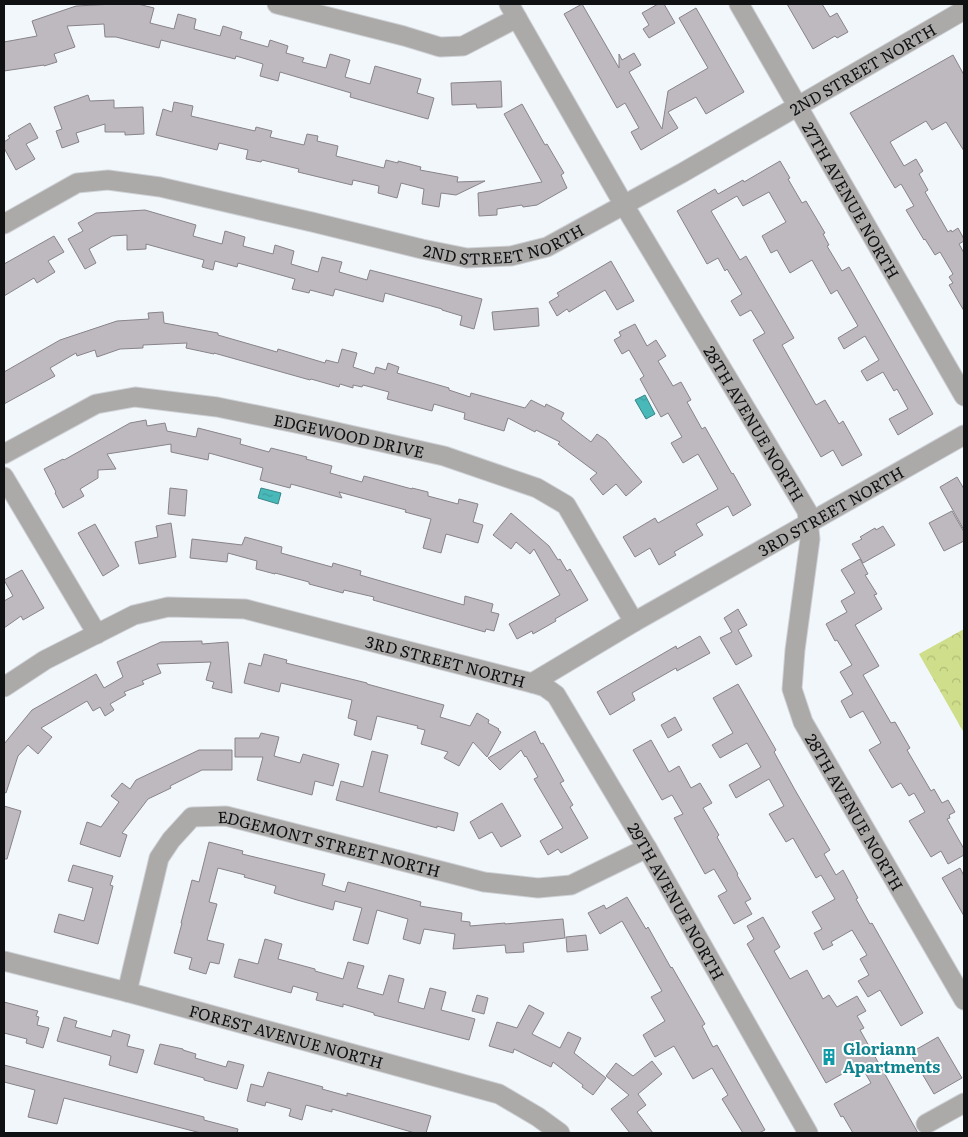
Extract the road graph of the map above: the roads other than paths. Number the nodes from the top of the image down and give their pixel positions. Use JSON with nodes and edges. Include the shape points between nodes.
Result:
{"nodes":[{"id":1,"x":277,"y":4,"type":"edge"},
{"id":2,"x":739,"y":4,"type":"edge"},
{"id":3,"x":964,"y":10,"type":"edge"},
{"id":4,"x":513,"y":11,"type":"edge"},
{"id":5,"x":797,"y":106,"type":"junction"},
{"id":6,"x":624,"y":205,"type":"junction"},
{"id":7,"x":4,"y":224,"type":"edge"},
{"id":8,"x":964,"y":396,"type":"edge"},
{"id":9,"x":964,"y":435,"type":"edge"},
{"id":10,"x":4,"y":454,"type":"edge"},
{"id":11,"x":4,"y":477,"type":"edge"},
{"id":12,"x":808,"y":524,"type":"junction"},
{"id":13,"x":634,"y":622,"type":"junction"},
{"id":14,"x":97,"y":634,"type":"junction"},
{"id":15,"x":532,"y":682,"type":"junction"},
{"id":16,"x":4,"y":687,"type":"edge"},
{"id":17,"x":647,"y":848,"type":"junction"},
{"id":18,"x":4,"y":961,"type":"edge"},
{"id":19,"x":127,"y":992,"type":"junction"},
{"id":20,"x":964,"y":1000,"type":"edge"},
{"id":21,"x":964,"y":1103,"type":"edge"},
{"id":22,"x":926,"y":1124,"type":"dead end"},
{"id":23,"x":560,"y":1133,"type":"edge"},
{"id":24,"x":808,"y":1133,"type":"edge"}],
"edges":[{"from":1,"to":4,"type":"street","via":[[440,47],[463,46]]},
{"from":2,"to":5,"type":"street","name":"27TH AVENUE NORTH"},
{"from":3,"to":5,"type":"street","name":"2ND STREET NORTH"},
{"from":4,"to":6,"type":"street","name":"28TH AVENUE NORTH"},
{"from":5,"to":6,"type":"street","name":"2ND STREET NORTH"},
{"from":5,"to":8,"type":"street","name":"27TH AVENUE NORTH"},
{"from":6,"to":7,"type":"street","name":"2ND STREET NORTH","via":[[546,247],[511,256],[467,258],[160,187],[108,180],[77,183]]},
{"from":6,"to":12,"type":"street","name":"28TH AVENUE NORTH","via":[[807,511]]},
{"from":9,"to":12,"type":"street","name":"3RD STREET NORTH"},
{"from":10,"to":13,"type":"street","name":"EDGEWOOD DRIVE","via":[[96,404],[135,397],[217,406],[444,456],[537,488],[566,505]]},
{"from":11,"to":14,"type":"street"},
{"from":12,"to":13,"type":"street","name":"3RD STREET NORTH"},
{"from":12,"to":20,"type":"street","name":"28TH AVENUE NORTH","via":[[810,539],[792,689],[803,722]]},
{"from":13,"to":15,"type":"street","name":"3RD STREET NORTH"},
{"from":14,"to":15,"type":"street","name":"3RD STREET NORTH","via":[[134,615],[168,607],[245,609]]},
{"from":14,"to":16,"type":"street","name":"3RD STREET NORTH","via":[[45,660]]},
{"from":15,"to":17,"type":"street","name":"29TH AVENUE NORTH","via":[[556,695]]},
{"from":17,"to":19,"type":"street","name":"EDGEMONT STREET NORTH","via":[[571,885],[538,888],[484,882],[226,816],[192,817],[159,858]]},
{"from":17,"to":24,"type":"street","name":"29TH AVENUE NORTH"},
{"from":18,"to":19,"type":"street","name":"FOREST AVENUE NORTH"},
{"from":19,"to":23,"type":"street","name":"FOREST AVENUE NORTH","via":[[499,1094]]},
{"from":21,"to":22,"type":"street"}]}
